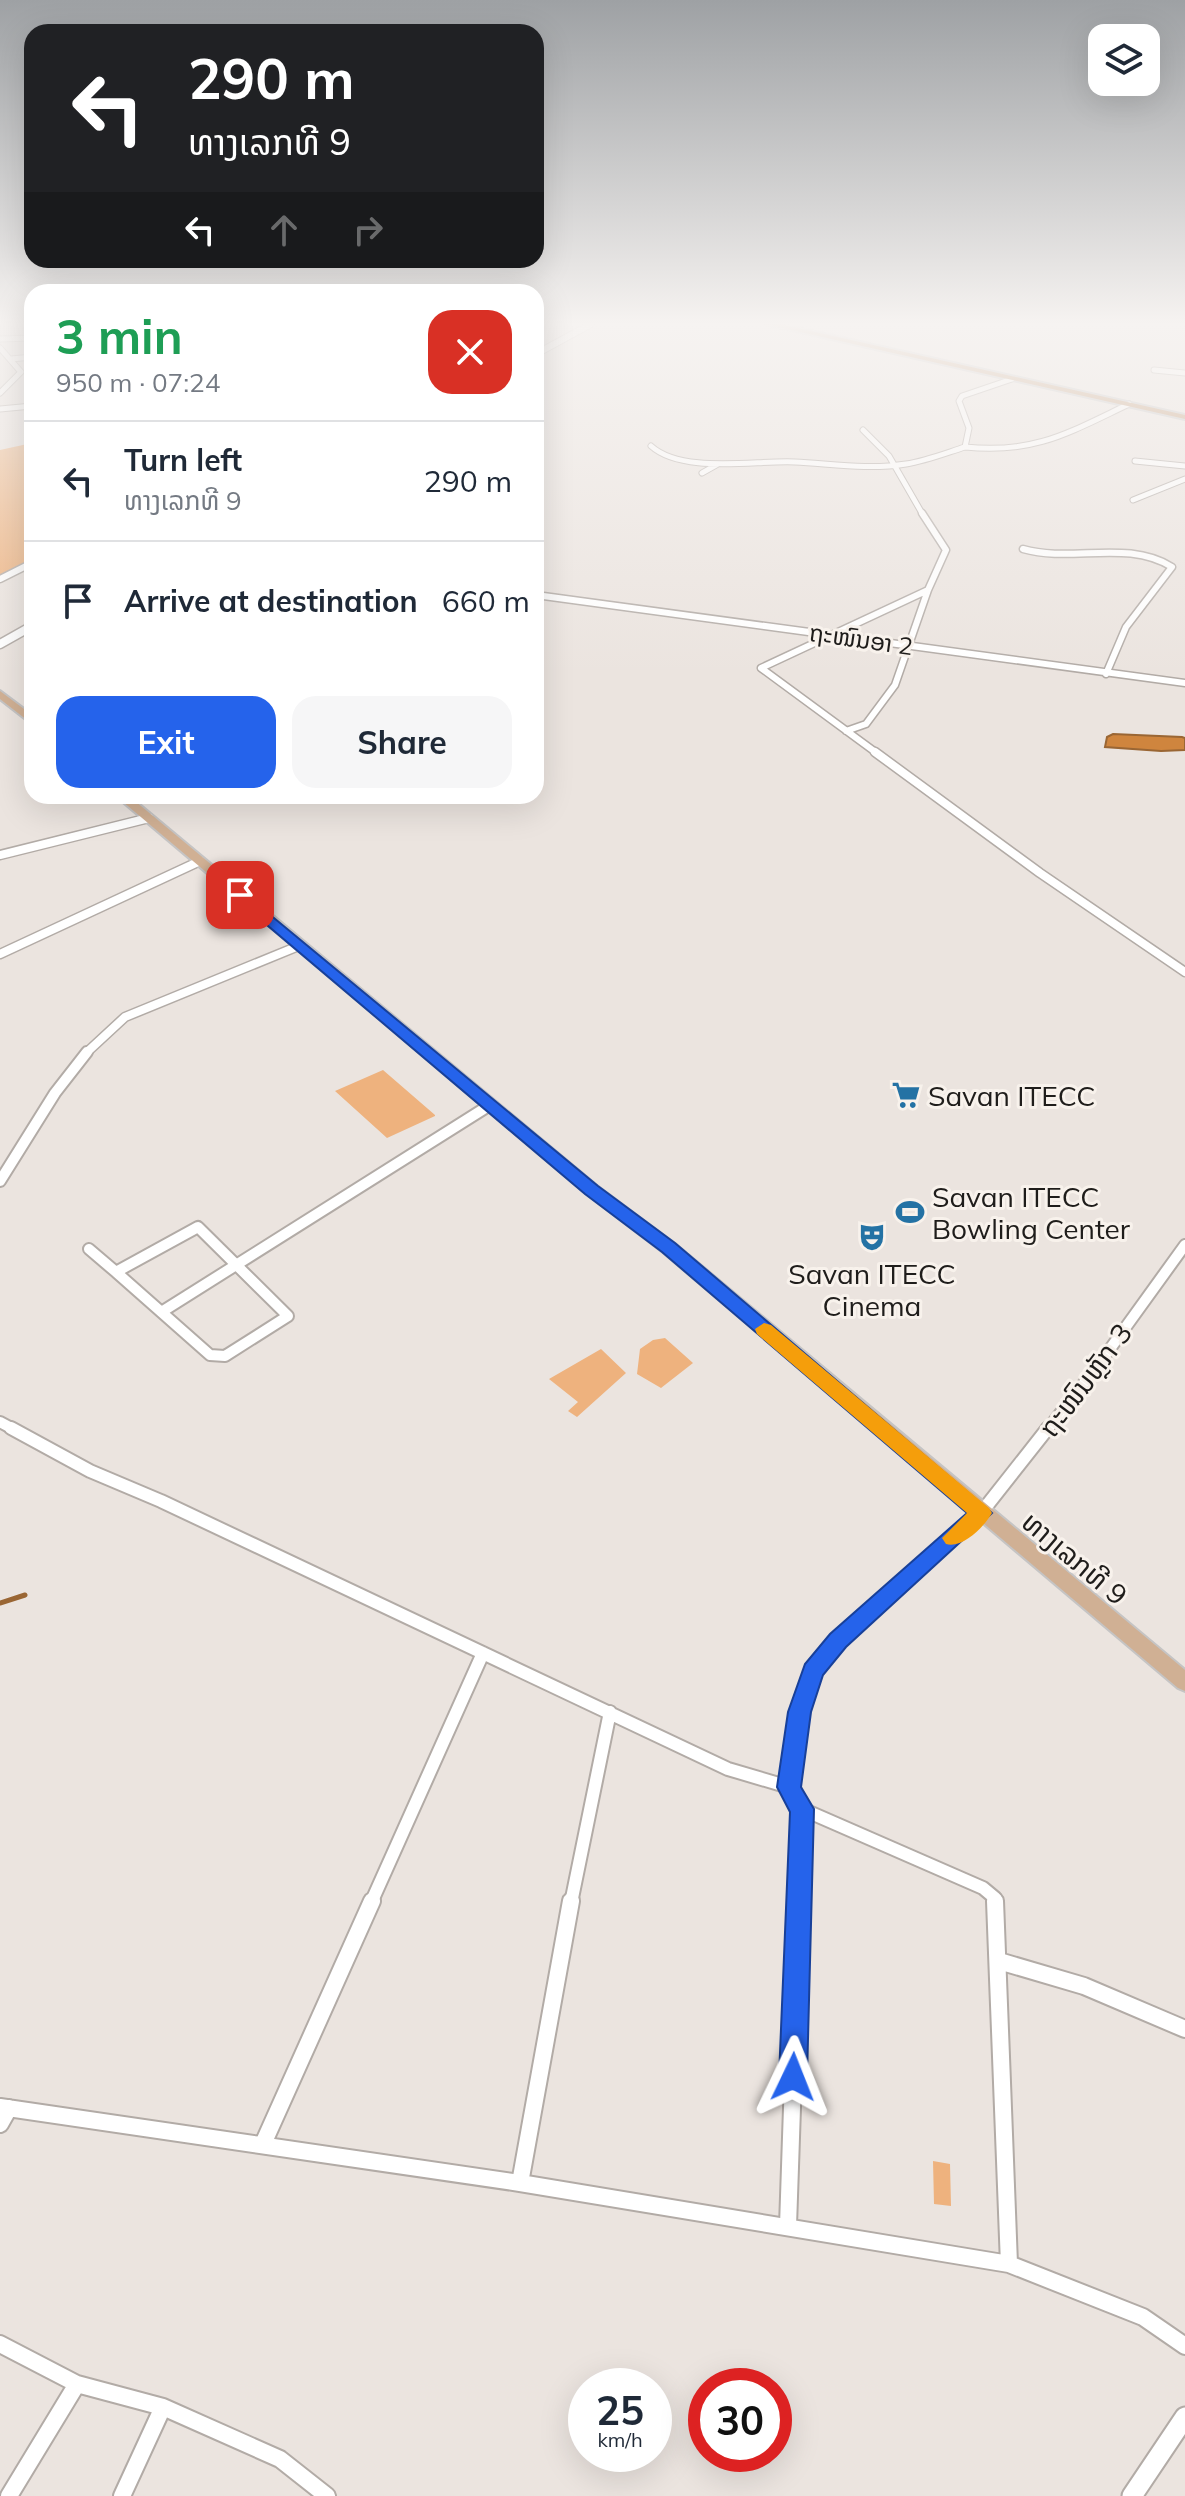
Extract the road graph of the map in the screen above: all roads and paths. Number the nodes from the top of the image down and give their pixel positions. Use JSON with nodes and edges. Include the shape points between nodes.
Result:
{"nodes":[{"id":1,"x":878,"y":440,"type":"edge"},
{"id":2,"x":966,"y":440,"type":"edge"},
{"id":3,"x":1056,"y":440,"type":"edge"},
{"id":4,"x":651,"y":446,"type":"dead end"},
{"id":5,"x":965,"y":447,"type":"junction"},
{"id":6,"x":1135,"y":461,"type":"dead end"},
{"id":7,"x":720,"y":463,"type":"junction"},
{"id":8,"x":897,"y":464,"type":"junction"},
{"id":9,"x":1185,"y":466,"type":"edge"},
{"id":10,"x":702,"y":473,"type":"dead end"},
{"id":11,"x":1185,"y":479,"type":"edge"},
{"id":12,"x":1133,"y":500,"type":"dead end"},
{"id":13,"x":1023,"y":549,"type":"dead end"},
{"id":14,"x":24,"y":567,"type":"edge"},
{"id":15,"x":0,"y":579,"type":"edge"},
{"id":16,"x":928,"y":590,"type":"junction"},
{"id":17,"x":544,"y":596,"type":"edge"},
{"id":18,"x":24,"y":630,"type":"edge"},
{"id":19,"x":828,"y":634,"type":"junction"},
{"id":20,"x":0,"y":644,"type":"edge"},
{"id":21,"x":909,"y":645,"type":"junction"},
{"id":22,"x":1106,"y":674,"type":"junction"},
{"id":23,"x":1185,"y":683,"type":"edge"},
{"id":24,"x":0,"y":694,"type":"edge"},
{"id":25,"x":24,"y":714,"type":"edge"},
{"id":26,"x":846,"y":731,"type":"junction"},
{"id":27,"x":132,"y":804,"type":"edge"},
{"id":28,"x":149,"y":818,"type":"junction"},
{"id":29,"x":0,"y":855,"type":"edge"},
{"id":30,"x":200,"y":861,"type":"junction"},
{"id":31,"x":301,"y":945,"type":"junction"},
{"id":32,"x":0,"y":954,"type":"edge"},
{"id":33,"x":1185,"y":972,"type":"edge"},
{"id":34,"x":490,"y":1105,"type":"junction"},
{"id":35,"x":0,"y":1181,"type":"edge"},
{"id":36,"x":1185,"y":1245,"type":"edge"},
{"id":37,"x":89,"y":1249,"type":"dead end"},
{"id":38,"x":236,"y":1266,"type":"junction"},
{"id":39,"x":116,"y":1272,"type":"junction"},
{"id":40,"x":163,"y":1311,"type":"junction"},
{"id":41,"x":0,"y":1422,"type":"edge"},
{"id":42,"x":981,"y":1513,"type":"junction"},
{"id":43,"x":483,"y":1653,"type":"junction"},
{"id":44,"x":1185,"y":1682,"type":"edge"},
{"id":45,"x":610,"y":1712,"type":"junction"},
{"id":46,"x":789,"y":1787,"type":"junction"},
{"id":47,"x":802,"y":1809,"type":"junction"},
{"id":48,"x":999,"y":1961,"type":"junction"},
{"id":49,"x":1185,"y":2029,"type":"edge"},
{"id":50,"x":4,"y":2108,"type":"edge"},
{"id":51,"x":0,"y":2124,"type":"edge"},
{"id":52,"x":263,"y":2144,"type":"junction"},
{"id":53,"x":520,"y":2183,"type":"junction"},
{"id":54,"x":788,"y":2226,"type":"junction"},
{"id":55,"x":1009,"y":2264,"type":"junction"},
{"id":56,"x":0,"y":2344,"type":"edge"},
{"id":57,"x":1185,"y":2346,"type":"edge"},
{"id":58,"x":77,"y":2384,"type":"junction"},
{"id":59,"x":163,"y":2407,"type":"junction"},
{"id":60,"x":1185,"y":2417,"type":"edge"},
{"id":61,"x":9,"y":2496,"type":"edge"},
{"id":62,"x":122,"y":2496,"type":"edge"},
{"id":63,"x":327,"y":2496,"type":"edge"},
{"id":64,"x":1132,"y":2496,"type":"edge"}],
"edges":[{"from":1,"to":8,"type":"street"},
{"from":2,"to":5,"type":"street"},
{"from":3,"to":5,"type":"street","via":[[1027,449]]},
{"from":4,"to":7,"type":"street","via":[[661,455]]},
{"from":5,"to":8,"type":"street"},
{"from":6,"to":9,"type":"street"},
{"from":7,"to":8,"type":"street","via":[[849,468]]},
{"from":7,"to":10,"type":"street"},
{"from":8,"to":16,"type":"street","via":[[931,533],[946,550]]},
{"from":11,"to":12,"type":"street"},
{"from":13,"to":22,"type":"street","via":[[1043,556],[1144,556],[1172,567],[1126,627]]},
{"from":14,"to":15,"type":"street"},
{"from":16,"to":19,"type":"street"},
{"from":16,"to":21,"type":"street"},
{"from":17,"to":19,"type":"street","name":"ຖະໜົນອາ 2"},
{"from":18,"to":20,"type":"street"},
{"from":19,"to":21,"type":"street","name":"ຖະໜົນອາ 2"},
{"from":19,"to":26,"type":"street","via":[[761,668]]},
{"from":21,"to":22,"type":"street","name":"ຖະໜົນອາ 2"},
{"from":21,"to":26,"type":"street","via":[[895,685],[866,724]]},
{"from":22,"to":23,"type":"street","name":"ຖະໜົນອາ 2"},
{"from":24,"to":25,"type":"main road"},
{"from":26,"to":33,"type":"street"},
{"from":27,"to":28,"type":"main road","name":"ທາງເລກທີ 9"},
{"from":28,"to":29,"type":"street"},
{"from":28,"to":30,"type":"main road","name":"ທາງເລກທີ 9"},
{"from":30,"to":31,"type":"main road","name":"ທາງເລກທີ 9"},
{"from":30,"to":32,"type":"street"},
{"from":31,"to":34,"type":"main road","name":"ທາງເລກທີ 9"},
{"from":31,"to":35,"type":"street","via":[[125,1017],[107,1030],[69,1071]]},
{"from":34,"to":38,"type":"street"},
{"from":34,"to":42,"type":"main road","name":"ທາງເລກທີ 9","via":[[669,1248]]},
{"from":36,"to":42,"type":"street","name":"ຖະໜົນຫຼັກ 3"},
{"from":37,"to":39,"type":"street"},
{"from":38,"to":39,"type":"street","via":[[198,1227]]},
{"from":38,"to":40,"type":"street"},
{"from":38,"to":40,"type":"street","via":[[288,1316],[225,1356],[210,1355]]},
{"from":39,"to":40,"type":"street"},
{"from":41,"to":43,"type":"street","via":[[90,1471]]},
{"from":42,"to":44,"type":"main road","name":"ທາງເລກທີ 9"},
{"from":42,"to":46,"type":"street","name":"ຖະໜົນຫຼັກ 3","via":[[838,1640],[813,1671],[800,1712]]},
{"from":43,"to":45,"type":"street"},
{"from":43,"to":52,"type":"street"},
{"from":45,"to":46,"type":"street","via":[[728,1769]]},
{"from":45,"to":53,"type":"street"},
{"from":46,"to":47,"type":"street"},
{"from":47,"to":48,"type":"street","via":[[983,1888],[995,1898]]},
{"from":47,"to":54,"type":"street"},
{"from":48,"to":49,"type":"street","via":[[1084,1986]]},
{"from":48,"to":55,"type":"street"},
{"from":50,"to":51,"type":"street"},
{"from":50,"to":52,"type":"street"},
{"from":52,"to":53,"type":"street"},
{"from":53,"to":54,"type":"street"},
{"from":54,"to":55,"type":"street"},
{"from":55,"to":57,"type":"street","via":[[1143,2317]]},
{"from":56,"to":58,"type":"street"},
{"from":58,"to":59,"type":"street"},
{"from":58,"to":61,"type":"street"},
{"from":59,"to":62,"type":"street"},
{"from":59,"to":63,"type":"street","via":[[280,2459]]},
{"from":60,"to":64,"type":"street"}]}
